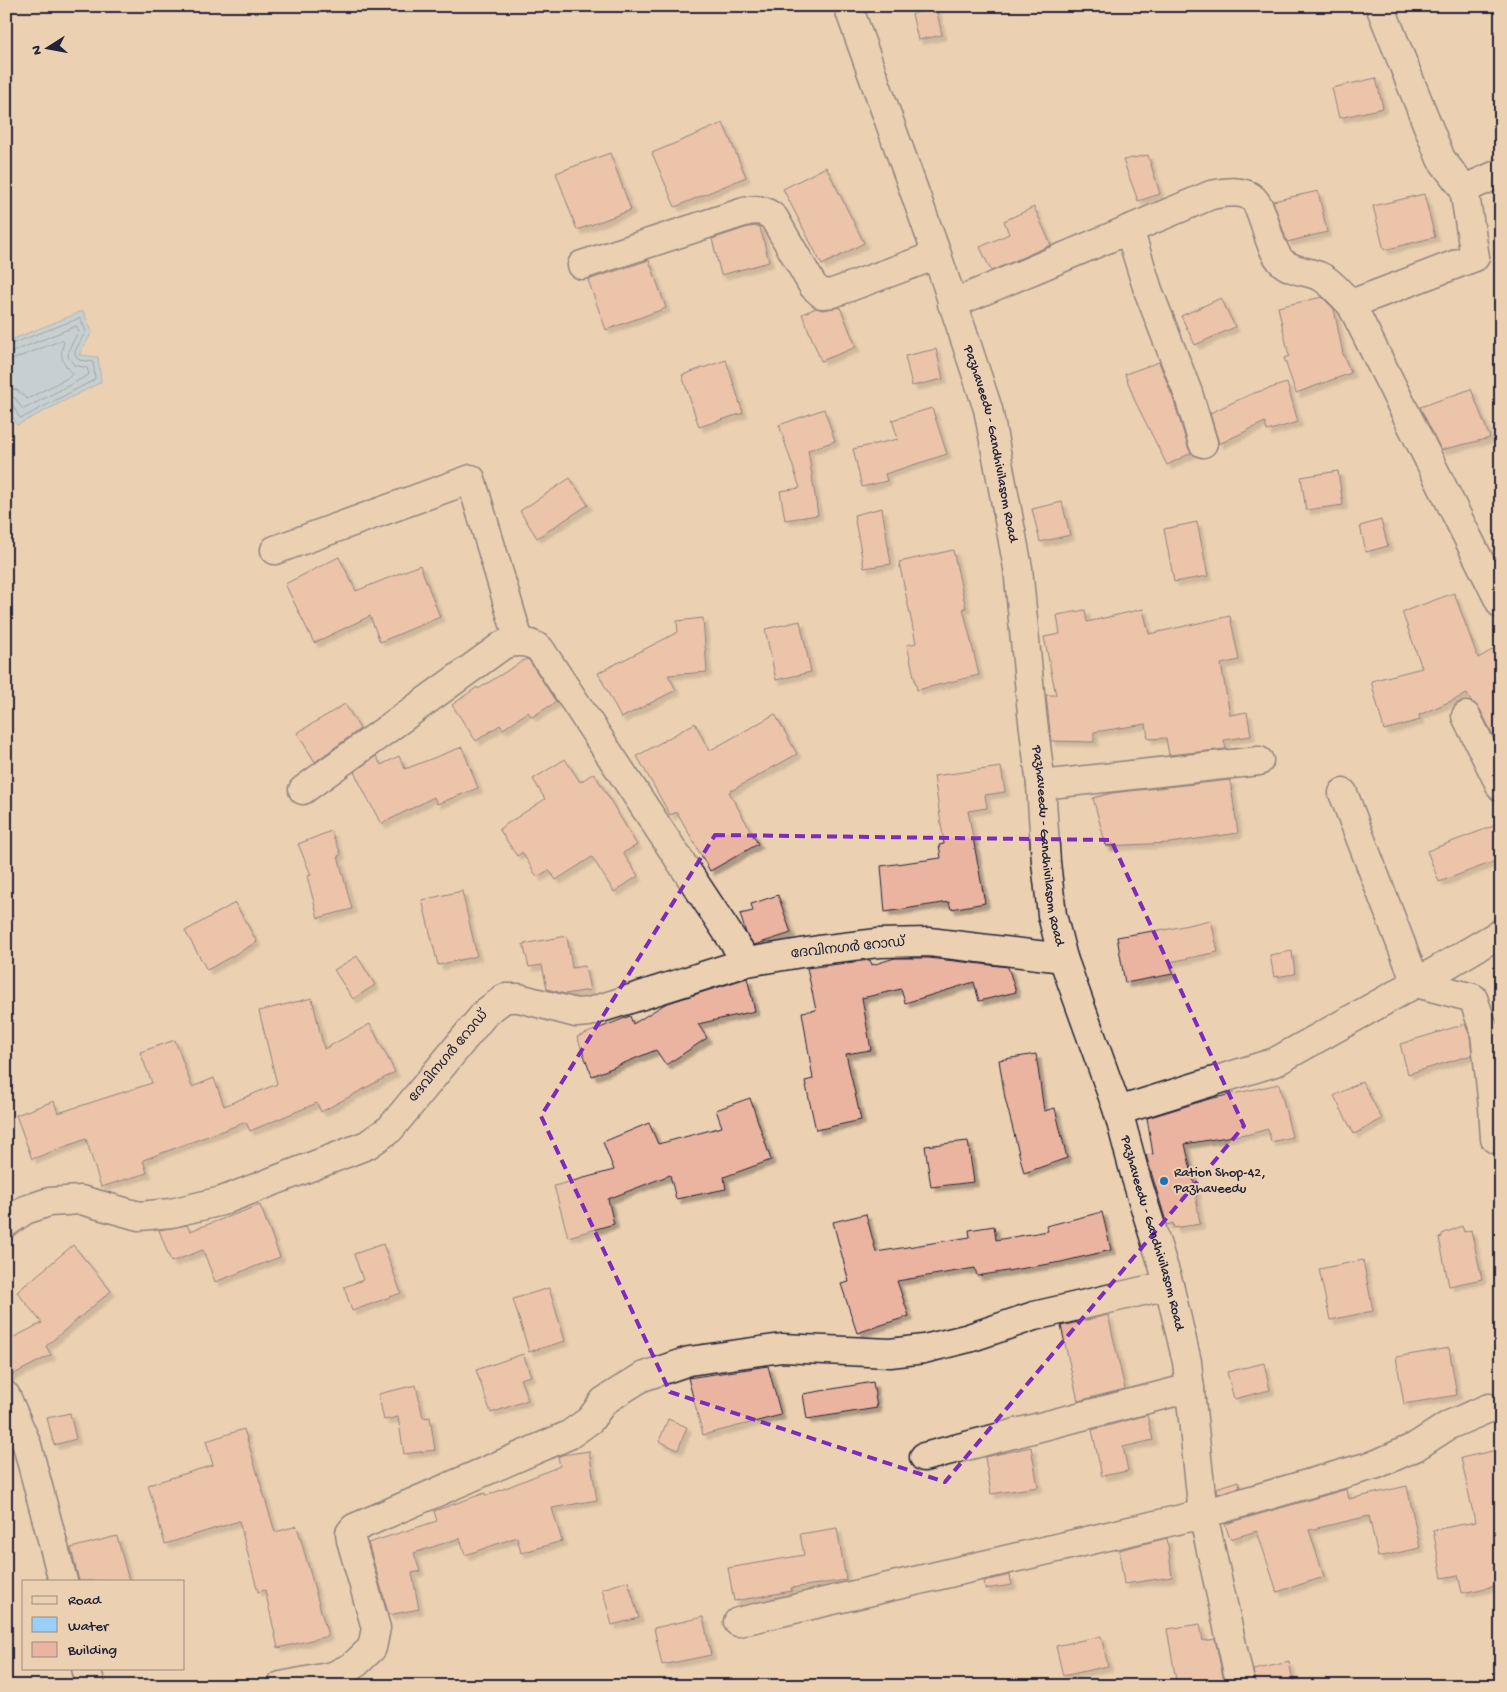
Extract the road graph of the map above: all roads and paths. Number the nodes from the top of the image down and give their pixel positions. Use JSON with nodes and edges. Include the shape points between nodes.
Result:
{"nodes":[{"id":1,"x":848,"y":6,"type":"edge"},
{"id":2,"x":1380,"y":6,"type":"edge"},
{"id":3,"x":1501,"y":173,"type":"edge"},
{"id":4,"x":1464,"y":189,"type":"junction"},
{"id":5,"x":1129,"y":229,"type":"junction"},
{"id":6,"x":937,"y":255,"type":"junction"},
{"id":7,"x":582,"y":265,"type":"dead end"},
{"id":8,"x":952,"y":304,"type":"junction"},
{"id":9,"x":1351,"y":304,"type":"junction"},
{"id":10,"x":1203,"y":443,"type":"dead end"},
{"id":11,"x":275,"y":550,"type":"dead end"},
{"id":12,"x":1501,"y":604,"type":"edge"},
{"id":13,"x":519,"y":641,"type":"junction"},
{"id":14,"x":1466,"y":716,"type":"dead end"},
{"id":15,"x":1259,"y":761,"type":"dead end"},
{"id":16,"x":1040,"y":785,"type":"junction"},
{"id":17,"x":1501,"y":787,"type":"edge"},
{"id":18,"x":303,"y":790,"type":"dead end"},
{"id":19,"x":1343,"y":793,"type":"dead end"},
{"id":20,"x":1501,"y":933,"type":"edge"},
{"id":21,"x":1062,"y":958,"type":"junction"},
{"id":22,"x":747,"y":962,"type":"junction"},
{"id":23,"x":1416,"y":983,"type":"junction"},
{"id":24,"x":1118,"y":1111,"type":"junction"},
{"id":25,"x":1495,"y":1139,"type":"dead end"},
{"id":26,"x":6,"y":1223,"type":"edge"},
{"id":27,"x":1169,"y":1285,"type":"junction"},
{"id":28,"x":1190,"y":1388,"type":"junction"},
{"id":29,"x":6,"y":1396,"type":"edge"},
{"id":30,"x":1489,"y":1408,"type":"dead end"},
{"id":31,"x":924,"y":1457,"type":"dead end"},
{"id":32,"x":1204,"y":1514,"type":"junction"},
{"id":33,"x":63,"y":1580,"type":"edge"},
{"id":34,"x":738,"y":1622,"type":"dead end"},
{"id":35,"x":87,"y":1670,"type":"edge"},
{"id":36,"x":91,"y":1686,"type":"edge"},
{"id":37,"x":281,"y":1686,"type":"edge"},
{"id":38,"x":1241,"y":1686,"type":"edge"}],
"edges":[{"from":1,"to":6,"type":"street","name":"Pazhaveedu - Gandhivilasom Road"},
{"from":2,"to":4,"type":"street","via":[[1441,159]]},
{"from":3,"to":4,"type":"street"},
{"from":4,"to":9,"type":"street","via":[[1475,257]]},
{"from":5,"to":8,"type":"street"},
{"from":5,"to":9,"type":"street","via":[[1210,195],[1233,192],[1249,195],[1256,201],[1281,262],[1320,276]]},
{"from":5,"to":10,"type":"street"},
{"from":6,"to":7,"type":"street","via":[[833,294],[822,294],[813,286],[774,218],[766,211],[756,209]]},
{"from":6,"to":8,"type":"street","name":"Pazhaveedu - Gandhivilasom Road"},
{"from":8,"to":16,"type":"street","name":"Pazhaveedu - Gandhivilasom Road","via":[[988,409],[1018,568]]},
{"from":9,"to":12,"type":"street"},
{"from":11,"to":13,"type":"street","via":[[471,479]]},
{"from":13,"to":18,"type":"street","via":[[503,645]]},
{"from":13,"to":22,"type":"street","via":[[532,643],[540,649]]},
{"from":14,"to":17,"type":"street"},
{"from":15,"to":16,"type":"street"},
{"from":16,"to":21,"type":"street","name":"Pazhaveedu - Gandhivilasom Road","via":[[1052,915]]},
{"from":19,"to":23,"type":"street"},
{"from":20,"to":23,"type":"street"},
{"from":21,"to":22,"type":"street","name":"ദേവിനഗർ റോഡ്","via":[[929,942],[868,944]]},
{"from":21,"to":24,"type":"street","name":"Pazhaveedu - Gandhivilasom Road"},
{"from":22,"to":26,"type":"street","name":"ദേവിനഗർ റോഡ്","via":[[589,1012],[576,1013],[519,998],[504,998],[486,1012],[390,1129],[366,1145],[222,1201],[170,1213],[138,1216],[82,1200],[49,1202],[25,1210]]},
{"from":23,"to":24,"type":"street","via":[[1275,1062]]},
{"from":23,"to":25,"type":"street","via":[[1473,998],[1485,1033]]},
{"from":24,"to":27,"type":"street","name":"Pazhaveedu - Gandhivilasom Road"},
{"from":27,"to":28,"type":"street","name":"Pazhaveedu - Gandhivilasom Road"},
{"from":27,"to":37,"type":"street","via":[[1034,1316],[924,1349],[890,1353],[782,1348],[689,1361],[642,1377],[604,1401],[590,1420],[569,1435],[354,1528],[350,1533],[351,1540],[376,1628],[372,1648],[353,1666],[333,1676]]},
{"from":28,"to":31,"type":"street"},
{"from":28,"to":32,"type":"street","name":"Pazhaveedu - Gandhivilasom Road"},
{"from":29,"to":33,"type":"street","via":[[27,1445]]},
{"from":30,"to":32,"type":"street","via":[[1449,1425],[1415,1447],[1377,1464]]},
{"from":32,"to":34,"type":"street"},
{"from":32,"to":38,"type":"street","name":"Pazhaveedu - Gandhivilasom Road"},
{"from":35,"to":36,"type":"street"}]}
